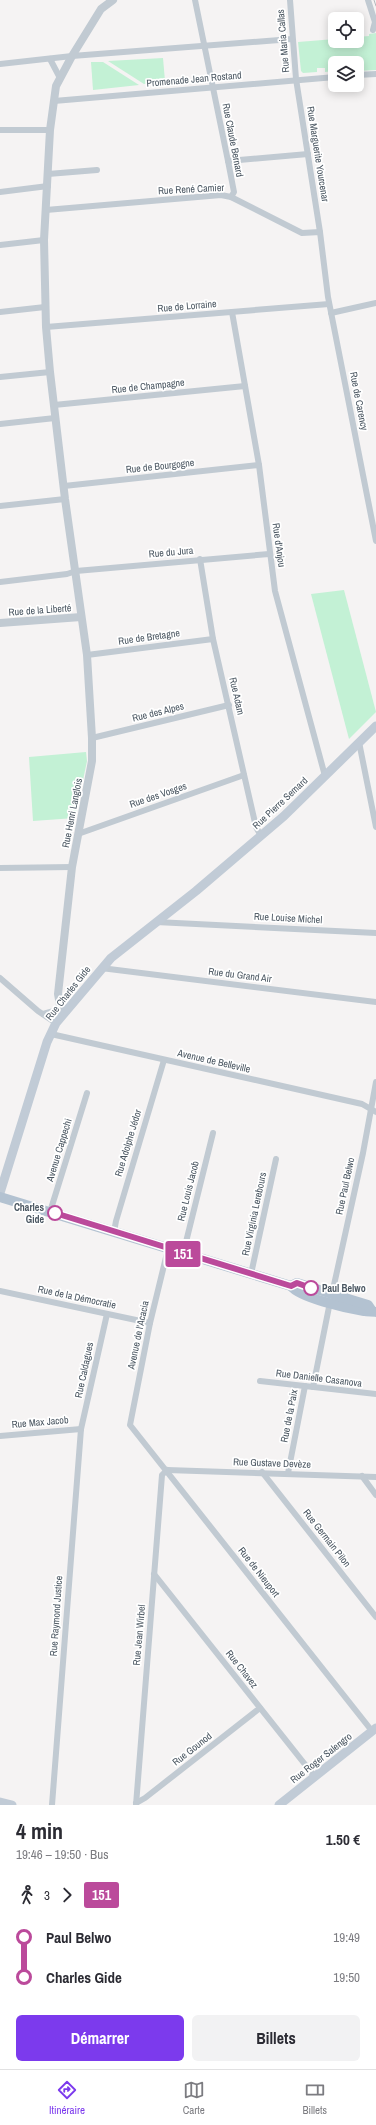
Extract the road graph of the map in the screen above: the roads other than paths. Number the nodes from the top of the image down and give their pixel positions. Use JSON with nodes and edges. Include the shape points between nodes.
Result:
{"nodes":[{"id":1,"x":113,"y":0,"type":"edge"},
{"id":2,"x":117,"y":0,"type":"edge"},
{"id":3,"x":195,"y":0,"type":"edge"},
{"id":4,"x":290,"y":0,"type":"edge"},
{"id":5,"x":368,"y":0,"type":"edge"},
{"id":6,"x":94,"y":22,"type":"junction"},
{"id":7,"x":372,"y":30,"type":"dead end"},
{"id":8,"x":292,"y":39,"type":"junction"},
{"id":9,"x":204,"y":46,"type":"junction"},
{"id":10,"x":72,"y":56,"type":"junction"},
{"id":11,"x":50,"y":59,"type":"junction"},
{"id":12,"x":0,"y":64,"type":"edge"},
{"id":13,"x":376,"y":74,"type":"edge"},
{"id":14,"x":364,"y":75,"type":"edge"},
{"id":15,"x":328,"y":77,"type":"edge"},
{"id":16,"x":60,"y":78,"type":"junction"},
{"id":17,"x":296,"y":79,"type":"junction"},
{"id":18,"x":213,"y":88,"type":"junction"},
{"id":19,"x":54,"y":101,"type":"junction"},
{"id":20,"x":0,"y":130,"type":"edge"},
{"id":21,"x":50,"y":130,"type":"junction"},
{"id":22,"x":308,"y":154,"type":"junction"},
{"id":23,"x":228,"y":161,"type":"junction"},
{"id":24,"x":97,"y":170,"type":"dead end"},
{"id":25,"x":48,"y":174,"type":"junction"},
{"id":26,"x":48,"y":186,"type":"junction"},
{"id":27,"x":0,"y":192,"type":"edge"},
{"id":28,"x":232,"y":197,"type":"junction"},
{"id":29,"x":46,"y":210,"type":"junction"},
{"id":30,"x":320,"y":232,"type":"junction"},
{"id":31,"x":44,"y":240,"type":"junction"},
{"id":32,"x":0,"y":245,"type":"edge"},
{"id":33,"x":376,"y":303,"type":"edge"},
{"id":34,"x":329,"y":304,"type":"junction"},
{"id":35,"x":45,"y":307,"type":"junction"},
{"id":36,"x":0,"y":312,"type":"edge"},
{"id":37,"x":232,"y":312,"type":"junction"},
{"id":38,"x":331,"y":312,"type":"junction"},
{"id":39,"x":46,"y":327,"type":"junction"},
{"id":40,"x":50,"y":372,"type":"junction"},
{"id":41,"x":0,"y":377,"type":"edge"},
{"id":42,"x":244,"y":386,"type":"junction"},
{"id":43,"x":54,"y":405,"type":"junction"},
{"id":44,"x":56,"y":418,"type":"junction"},
{"id":45,"x":0,"y":424,"type":"edge"},
{"id":46,"x":259,"y":465,"type":"junction"},
{"id":47,"x":64,"y":486,"type":"junction"},
{"id":48,"x":65,"y":499,"type":"junction"},
{"id":49,"x":0,"y":506,"type":"edge"},
{"id":50,"x":374,"y":523,"type":"edge"},
{"id":51,"x":376,"y":541,"type":"edge"},
{"id":52,"x":269,"y":554,"type":"junction"},
{"id":53,"x":200,"y":559,"type":"junction"},
{"id":54,"x":76,"y":571,"type":"junction"},
{"id":55,"x":0,"y":582,"type":"edge"},
{"id":56,"x":81,"y":617,"type":"junction"},
{"id":57,"x":0,"y":623,"type":"edge"},
{"id":58,"x":213,"y":638,"type":"junction"},
{"id":59,"x":87,"y":655,"type":"junction"},
{"id":60,"x":229,"y":705,"type":"junction"},
{"id":61,"x":376,"y":726,"type":"edge"},
{"id":62,"x":92,"y":738,"type":"junction"},
{"id":63,"x":359,"y":742,"type":"junction"},
{"id":64,"x":244,"y":775,"type":"junction"},
{"id":65,"x":325,"y":776,"type":"junction"},
{"id":66,"x":376,"y":827,"type":"edge"},
{"id":67,"x":78,"y":834,"type":"junction"},
{"id":68,"x":261,"y":836,"type":"junction"},
{"id":69,"x":72,"y":867,"type":"junction"},
{"id":70,"x":0,"y":868,"type":"edge"},
{"id":71,"x":196,"y":891,"type":"joint"},
{"id":72,"x":156,"y":922,"type":"junction"},
{"id":73,"x":376,"y":933,"type":"edge"},
{"id":74,"x":101,"y":968,"type":"junction"},
{"id":75,"x":0,"y":978,"type":"edge"},
{"id":76,"x":376,"y":1002,"type":"edge"},
{"id":77,"x":63,"y":1008,"type":"junction"},
{"id":78,"x":43,"y":1014,"type":"junction"},
{"id":79,"x":56,"y":1023,"type":"junction"},
{"id":80,"x":51,"y":1034,"type":"junction"},
{"id":81,"x":164,"y":1060,"type":"junction"},
{"id":82,"x":376,"y":1082,"type":"edge"},
{"id":83,"x":87,"y":1093,"type":"dead end"},
{"id":84,"x":374,"y":1111,"type":"edge"},
{"id":85,"x":213,"y":1133,"type":"dead end"},
{"id":86,"x":276,"y":1159,"type":"dead end"},
{"id":87,"x":0,"y":1193,"type":"edge"},
{"id":88,"x":0,"y":1197,"type":"edge"},
{"id":89,"x":50,"y":1212,"type":"junction"},
{"id":90,"x":114,"y":1232,"type":"junction"},
{"id":91,"x":168,"y":1249,"type":"junction"},
{"id":92,"x":183,"y":1254,"type":"junction"},
{"id":93,"x":251,"y":1274,"type":"junction"},
{"id":94,"x":0,"y":1291,"type":"edge"},
{"id":95,"x":331,"y":1298,"type":"junction"},
{"id":96,"x":374,"y":1311,"type":"edge"},
{"id":97,"x":107,"y":1314,"type":"junction"},
{"id":98,"x":150,"y":1323,"type":"junction"},
{"id":99,"x":260,"y":1381,"type":"dead end"},
{"id":100,"x":305,"y":1386,"type":"junction"},
{"id":101,"x":313,"y":1387,"type":"junction"},
{"id":102,"x":376,"y":1394,"type":"edge"},
{"id":103,"x":130,"y":1425,"type":"joint"},
{"id":104,"x":81,"y":1429,"type":"junction"},
{"id":105,"x":0,"y":1436,"type":"edge"},
{"id":106,"x":167,"y":1470,"type":"junction"},
{"id":107,"x":262,"y":1472,"type":"junction"},
{"id":108,"x":288,"y":1473,"type":"junction"},
{"id":109,"x":362,"y":1476,"type":"junction"},
{"id":110,"x":376,"y":1477,"type":"edge"},
{"id":111,"x":376,"y":1495,"type":"edge"},
{"id":112,"x":154,"y":1574,"type":"junction"},
{"id":113,"x":376,"y":1617,"type":"edge"},
{"id":114,"x":260,"y":1708,"type":"junction"},
{"id":115,"x":374,"y":1730,"type":"edge"},
{"id":116,"x":314,"y":1777,"type":"junction"},
{"id":117,"x":136,"y":1804,"type":"edge"},
{"id":118,"x":52,"y":1805,"type":"edge"},
{"id":119,"x":279,"y":1805,"type":"edge"}],
"edges":[{"from":1,"to":6,"type":"street","via":[[102,9]]},
{"from":2,"to":6,"type":"street"},
{"from":3,"to":9,"type":"street","name":"Rue Claude Bernard"},
{"from":4,"to":8,"type":"street","name":"Rue Maria Callas"},
{"from":5,"to":7,"type":"street","via":[[375,22]]},
{"from":6,"to":10,"type":"street","name":"Rue Henri Langlois"},
{"from":8,"to":9,"type":"street"},
{"from":8,"to":17,"type":"street","name":"Rue Maria Callas"},
{"from":9,"to":10,"type":"street"},
{"from":9,"to":18,"type":"street","name":"Rue Claude Bernard"},
{"from":10,"to":11,"type":"street"},
{"from":10,"to":16,"type":"street","name":"Rue Henri Langlois"},
{"from":11,"to":12,"type":"street"},
{"from":11,"to":16,"type":"street"},
{"from":13,"to":14,"type":"street"},
{"from":15,"to":17,"type":"street","name":"Promenade Jean Rostand"},
{"from":16,"to":19,"type":"street","name":"Rue Henri Langlois"},
{"from":17,"to":18,"type":"street","name":"Promenade Jean Rostand"},
{"from":17,"to":22,"type":"street","name":"Rue Marguerite Yourcenar"},
{"from":18,"to":19,"type":"street","name":"Promenade Jean Rostand"},
{"from":18,"to":23,"type":"street","name":"Rue Claude Bernard"},
{"from":19,"to":21,"type":"street","name":"Rue Henri Langlois"},
{"from":20,"to":21,"type":"street"},
{"from":21,"to":25,"type":"street","name":"Rue Henri Langlois"},
{"from":22,"to":23,"type":"street"},
{"from":22,"to":30,"type":"street","name":"Rue Marguerite Yourcenar"},
{"from":23,"to":28,"type":"street","name":"Rue Claude Bernard","via":[[234,192]]},
{"from":24,"to":25,"type":"street"},
{"from":25,"to":26,"type":"street","name":"Rue Henri Langlois"},
{"from":26,"to":27,"type":"street"},
{"from":26,"to":29,"type":"street","name":"Rue Henri Langlois"},
{"from":28,"to":29,"type":"street","name":"Rue René Camier","via":[[221,195]]},
{"from":28,"to":30,"type":"street","name":"Rue René Camier","via":[[302,233]]},
{"from":29,"to":31,"type":"street","name":"Rue Henri Langlois"},
{"from":30,"to":34,"type":"street"},
{"from":31,"to":32,"type":"street"},
{"from":31,"to":35,"type":"street","name":"Rue Henri Langlois"},
{"from":33,"to":38,"type":"street"},
{"from":34,"to":37,"type":"street","name":"Rue de Lorraine"},
{"from":34,"to":38,"type":"street"},
{"from":35,"to":36,"type":"street"},
{"from":35,"to":39,"type":"street","name":"Rue Henri Langlois"},
{"from":37,"to":39,"type":"street","name":"Rue de Lorraine"},
{"from":37,"to":42,"type":"street","name":"Rue d'Anjou"},
{"from":38,"to":50,"type":"street","name":"Rue de Carency"},
{"from":39,"to":40,"type":"street","name":"Rue Henri Langlois"},
{"from":40,"to":41,"type":"street"},
{"from":40,"to":43,"type":"street","name":"Rue Henri Langlois"},
{"from":42,"to":43,"type":"street","name":"Rue de Champagne"},
{"from":42,"to":46,"type":"street","name":"Rue d'Anjou"},
{"from":43,"to":44,"type":"street","name":"Rue Henri Langlois"},
{"from":44,"to":45,"type":"street"},
{"from":44,"to":47,"type":"street","name":"Rue Henri Langlois"},
{"from":46,"to":47,"type":"street","name":"Rue de Bourgogne"},
{"from":46,"to":52,"type":"street","name":"Rue d'Anjou"},
{"from":47,"to":48,"type":"street","name":"Rue Henri Langlois"},
{"from":48,"to":49,"type":"street"},
{"from":48,"to":54,"type":"street","name":"Rue Henri Langlois"},
{"from":50,"to":51,"type":"street","name":"Rue de Carency"},
{"from":52,"to":53,"type":"street","name":"Rue du Jura"},
{"from":52,"to":65,"type":"street","name":"Rue d'Anjou","via":[[275,591]]},
{"from":53,"to":54,"type":"street","name":"Rue du Jura"},
{"from":53,"to":58,"type":"street","name":"Rue Adam"},
{"from":54,"to":55,"type":"street","name":"Rue du Jura"},
{"from":54,"to":56,"type":"street","name":"Rue Henri Langlois"},
{"from":56,"to":57,"type":"street","name":"Rue de la Liberté"},
{"from":56,"to":59,"type":"street","name":"Rue Henri Langlois"},
{"from":58,"to":59,"type":"street","name":"Rue de Bretagne"},
{"from":58,"to":60,"type":"street","name":"Rue Adam"},
{"from":59,"to":62,"type":"street","name":"Rue Henri Langlois"},
{"from":60,"to":62,"type":"street","name":"Rue des Alpes"},
{"from":60,"to":64,"type":"street","name":"Rue Adam"},
{"from":61,"to":63,"type":"main road","name":"Rue Pierre Semard"},
{"from":62,"to":67,"type":"street","name":"Rue Henri Langlois","via":[[92,761]]},
{"from":63,"to":65,"type":"main road","name":"Rue Pierre Semard"},
{"from":63,"to":66,"type":"street"},
{"from":64,"to":67,"type":"street","name":"Rue des Vosges"},
{"from":64,"to":68,"type":"street","name":"Rue Adam","via":[[256,827]]},
{"from":65,"to":68,"type":"main road","name":"Rue Pierre Semard"},
{"from":67,"to":69,"type":"street","name":"Rue Henri Langlois"},
{"from":68,"to":71,"type":"main road","name":"Rue Pierre Semard"},
{"from":69,"to":70,"type":"street"},
{"from":69,"to":77,"type":"street","name":"Rue Henri Langlois","via":[[58,994]]},
{"from":71,"to":72,"type":"main road","name":"Rue Charles Gide"},
{"from":72,"to":73,"type":"street","name":"Rue Louise Michel"},
{"from":72,"to":74,"type":"main road","name":"Rue Charles Gide"},
{"from":74,"to":76,"type":"street","name":"Rue du Grand Air"},
{"from":74,"to":77,"type":"main road","name":"Rue Charles Gide"},
{"from":75,"to":78,"type":"street"},
{"from":77,"to":78,"type":"street"},
{"from":77,"to":79,"type":"main road","name":"Rue Charles Gide"},
{"from":78,"to":79,"type":"street"},
{"from":79,"to":80,"type":"main road","name":"Rue Charles Gide"},
{"from":80,"to":81,"type":"street","name":"Avenue de Belleville"},
{"from":80,"to":87,"type":"main road","name":"Rue Charles Gide"},
{"from":81,"to":84,"type":"street","name":"Avenue de Belleville","via":[[362,1104]]},
{"from":81,"to":90,"type":"street","name":"Rue Adolphe Jédor"},
{"from":82,"to":84,"type":"street","name":"Rue Paul Belwo"},
{"from":83,"to":89,"type":"street","name":"Avenue Cappechi"},
{"from":84,"to":95,"type":"street","name":"Rue Paul Belwo"},
{"from":85,"to":92,"type":"street","name":"Rue Louis Jacob"},
{"from":86,"to":93,"type":"street","name":"Rue Virginia Lerebours"},
{"from":88,"to":89,"type":"main road"},
{"from":89,"to":90,"type":"main road"},
{"from":90,"to":91,"type":"main road"},
{"from":91,"to":92,"type":"main road"},
{"from":91,"to":98,"type":"street","name":"Avenue de l'Acacia"},
{"from":92,"to":93,"type":"main road"},
{"from":93,"to":95,"type":"main road","via":[[291,1286],[295,1291]]},
{"from":94,"to":97,"type":"street","name":"Rue de la Démocratie"},
{"from":95,"to":96,"type":"main road","via":[[366,1312]]},
{"from":95,"to":101,"type":"street","name":"Rue de la Paix"},
{"from":97,"to":98,"type":"street","name":"Rue de la Démocratie"},
{"from":97,"to":104,"type":"street","name":"Rue Caldagues"},
{"from":98,"to":103,"type":"street","name":"Avenue de l'Acacia"},
{"from":99,"to":100,"type":"street","name":"Rue Danielle Casanova"},
{"from":100,"to":101,"type":"street","name":"Rue Danielle Casanova"},
{"from":100,"to":108,"type":"street","name":"Rue de la Paix"},
{"from":101,"to":102,"type":"street","name":"Rue Danielle Casanova"},
{"from":103,"to":106,"type":"street","name":"Rue de Nieuport"},
{"from":104,"to":105,"type":"street","name":"Rue Max Jacob"},
{"from":104,"to":118,"type":"street","name":"Rue Raymond Justice"},
{"from":106,"to":107,"type":"street","name":"Rue Gustave Devèze"},
{"from":106,"to":112,"type":"street","name":"Rue Jean Wirbel","via":[[162,1475]]},
{"from":106,"to":115,"type":"street","name":"Rue de Nieuport"},
{"from":107,"to":108,"type":"street","name":"Rue Gustave Devèze"},
{"from":107,"to":113,"type":"street","name":"Rue Germain Pilon"},
{"from":108,"to":109,"type":"street","name":"Rue Gustave Devèze"},
{"from":109,"to":110,"type":"street","name":"Rue Gustave Devèze"},
{"from":109,"to":111,"type":"street"},
{"from":112,"to":114,"type":"street","name":"Rue Chavez"},
{"from":112,"to":117,"type":"street","name":"Rue Jean Wirbel"},
{"from":114,"to":116,"type":"street","name":"Rue Chavez"},
{"from":114,"to":117,"type":"street","name":"Rue Gounod"},
{"from":115,"to":116,"type":"main road","name":"Rue Roger Salengro"},
{"from":116,"to":119,"type":"main road","name":"Rue Roger Salengro"}]}
